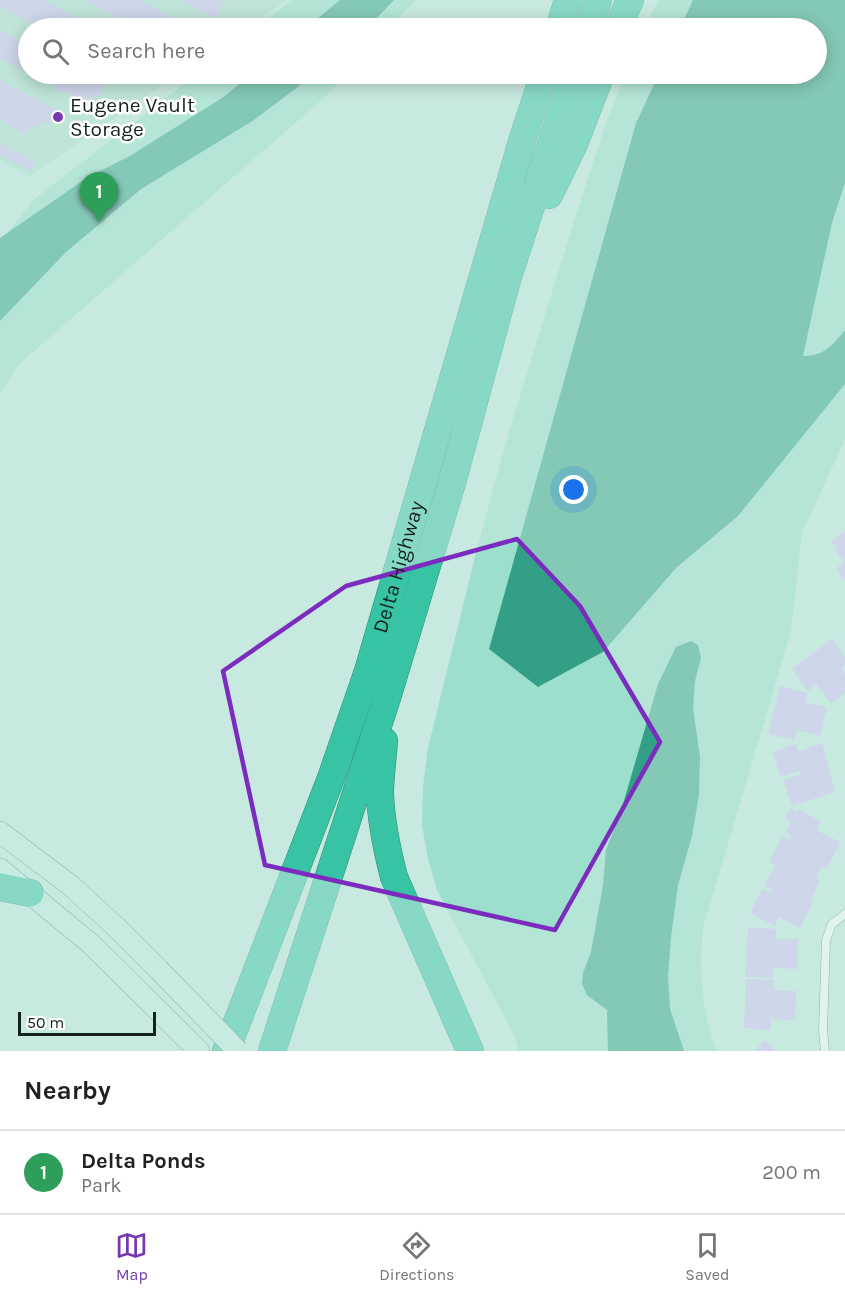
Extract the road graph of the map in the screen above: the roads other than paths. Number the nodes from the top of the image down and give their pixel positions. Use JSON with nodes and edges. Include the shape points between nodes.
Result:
{"nodes":[{"id":1,"x":568,"y":0,"type":"edge"},
{"id":2,"x":598,"y":0,"type":"edge"},
{"id":3,"x":630,"y":0,"type":"edge"},
{"id":4,"x":562,"y":18,"type":"edge"},
{"id":5,"x":592,"y":18,"type":"edge"},
{"id":6,"x":622,"y":18,"type":"edge"},
{"id":7,"x":541,"y":84,"type":"edge"},
{"id":8,"x":571,"y":84,"type":"edge"},
{"id":9,"x":597,"y":84,"type":"edge"},
{"id":10,"x":507,"y":280,"type":"junction"},
{"id":11,"x":387,"y":698,"type":"junction"},
{"id":12,"x":0,"y":832,"type":"edge"},
{"id":13,"x":0,"y":869,"type":"edge"},
{"id":14,"x":0,"y":887,"type":"edge"},
{"id":15,"x":30,"y":893,"type":"junction"},
{"id":16,"x":845,"y":914,"type":"edge"},
{"id":17,"x":199,"y":1051,"type":"edge"},
{"id":18,"x":226,"y":1051,"type":"edge"},
{"id":19,"x":238,"y":1051,"type":"edge"},
{"id":20,"x":272,"y":1051,"type":"edge"},
{"id":21,"x":470,"y":1051,"type":"edge"},
{"id":22,"x":825,"y":1051,"type":"edge"}],
"edges":[{"from":1,"to":4,"type":"highway"},
{"from":2,"to":5,"type":"highway"},
{"from":3,"to":6,"type":"highway"},
{"from":7,"to":18,"type":"highway","name":"Delta Highway","via":[[368,671]]},
{"from":8,"to":10,"type":"highway","name":"Delta Highway"},
{"from":9,"to":10,"type":"highway","via":[[574,144]]},
{"from":10,"to":11,"type":"highway","name":"Delta Highway","via":[[452,483]]},
{"from":11,"to":20,"type":"highway","name":"Delta Highway"},
{"from":11,"to":21,"type":"highway","via":[[380,790],[387,851],[394,877]]},
{"from":12,"to":19,"type":"main road","bridge":true,"via":[[70,885]]},
{"from":13,"to":15,"type":"main road"},
{"from":14,"to":15,"type":"highway"},
{"from":15,"to":17,"type":"main road","via":[[91,944]]},
{"from":16,"to":22,"type":"lane","via":[[832,924],[826,940]]}]}
